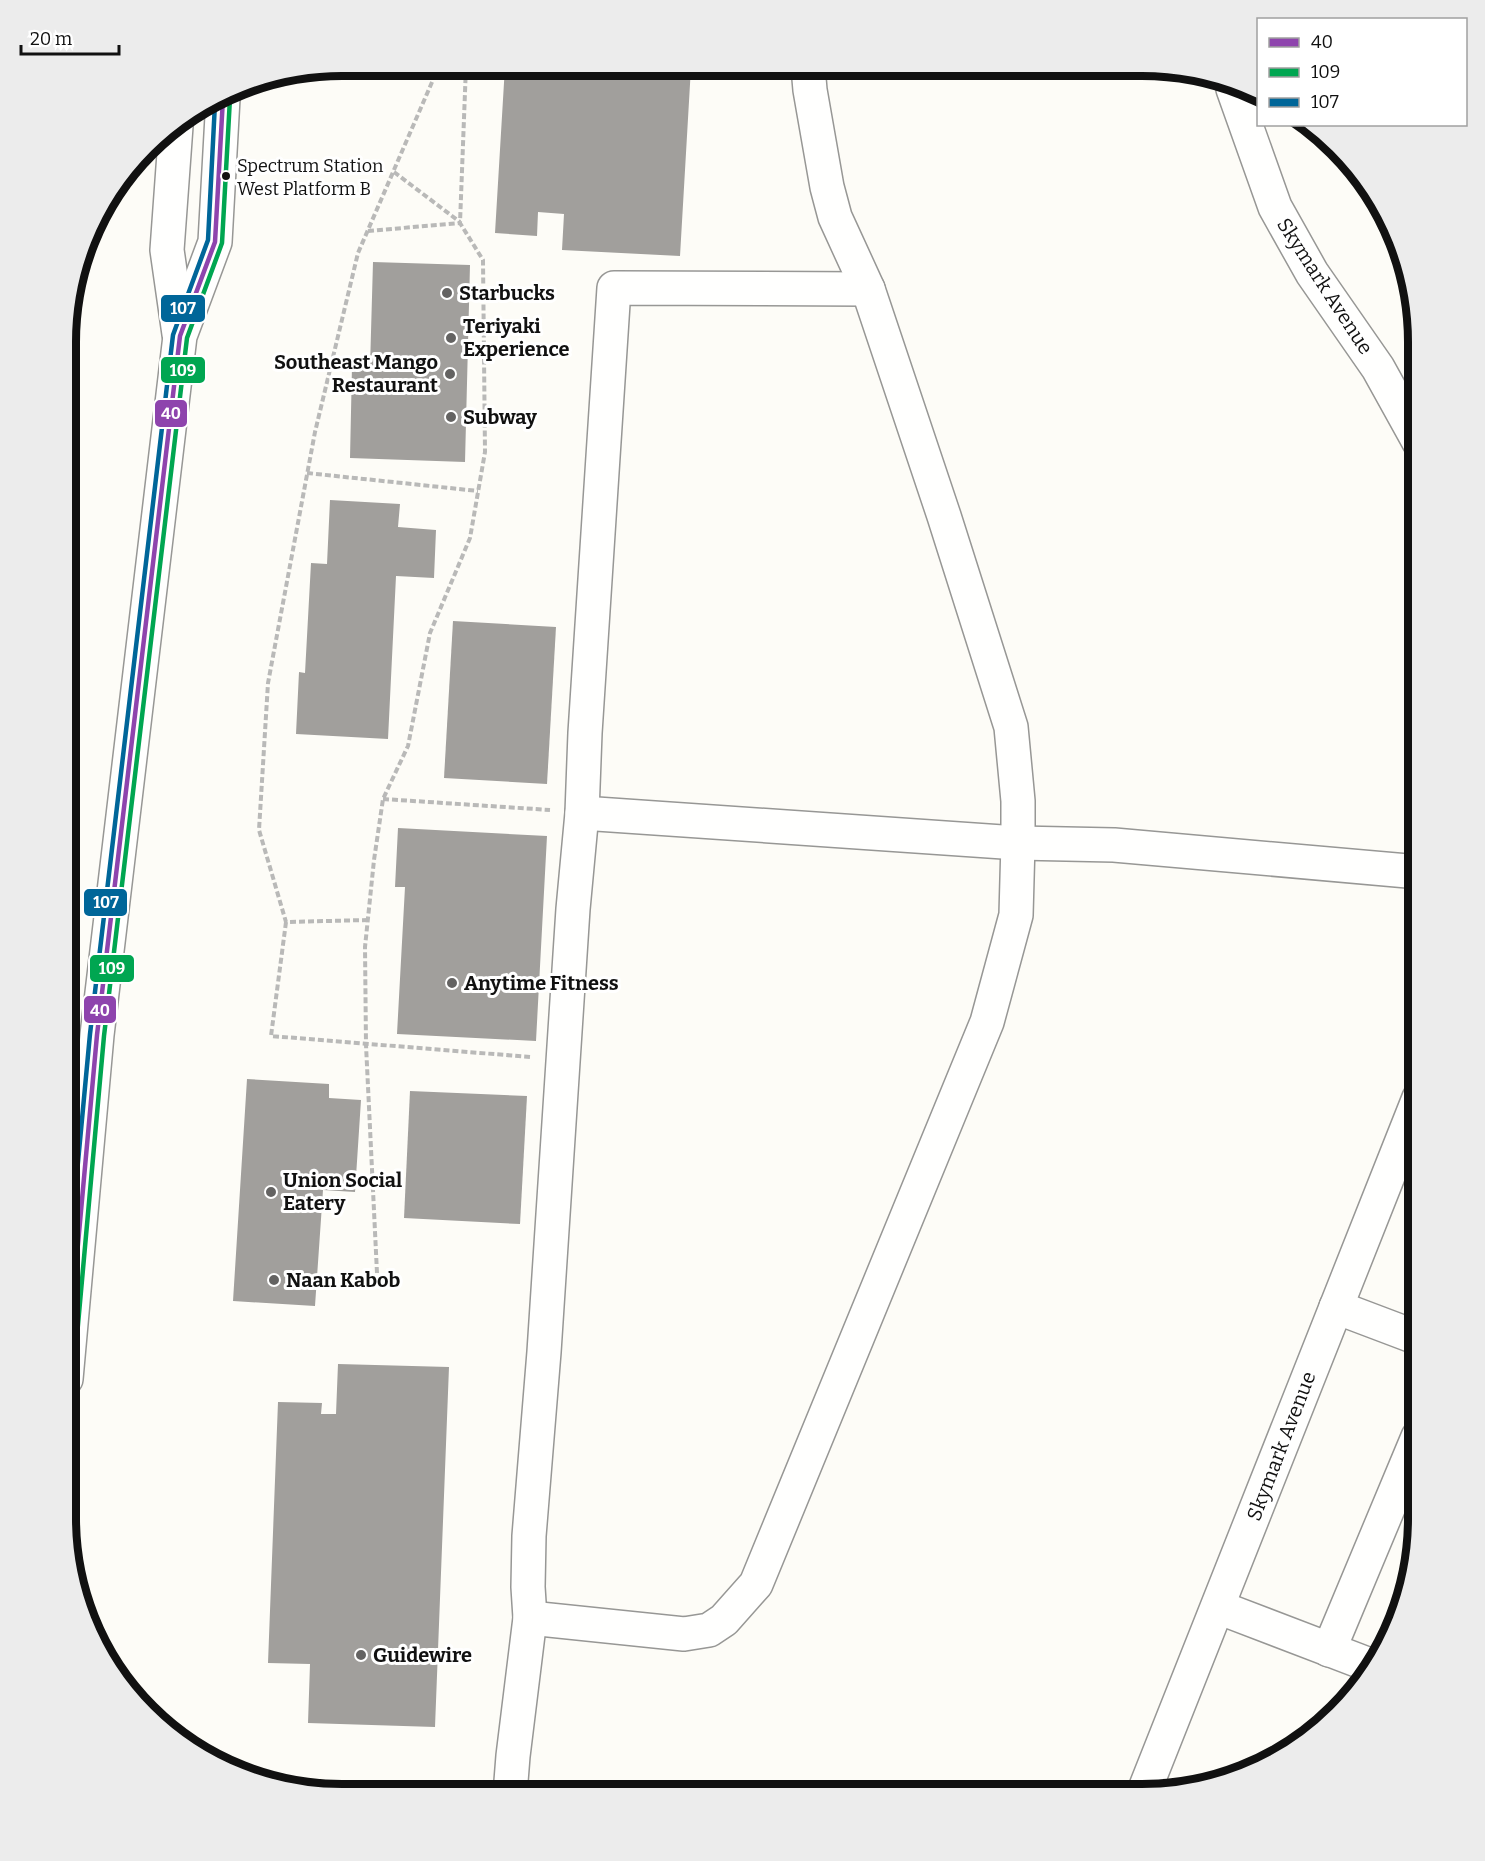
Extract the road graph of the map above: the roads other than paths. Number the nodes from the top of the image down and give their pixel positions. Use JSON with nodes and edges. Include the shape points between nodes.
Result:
{"nodes":[{"id":1,"x":809,"y":76,"type":"edge"},
{"id":2,"x":1235,"y":93,"type":"edge"},
{"id":3,"x":223,"y":105,"type":"edge"},
{"id":4,"x":175,"y":137,"type":"edge"},
{"id":5,"x":868,"y":289,"type":"junction"},
{"id":6,"x":180,"y":336,"type":"junction"},
{"id":7,"x":1408,"y":422,"type":"edge"},
{"id":8,"x":582,"y":813,"type":"junction"},
{"id":9,"x":1018,"y":843,"type":"junction"},
{"id":10,"x":1408,"y":871,"type":"edge"},
{"id":11,"x":1408,"y":1126,"type":"edge"},
{"id":12,"x":76,"y":1268,"type":"edge"},
{"id":13,"x":1336,"y":1307,"type":"junction"},
{"id":14,"x":1408,"y":1334,"type":"edge"},
{"id":15,"x":1408,"y":1461,"type":"edge"},
{"id":16,"x":1218,"y":1608,"type":"junction"},
{"id":17,"x":531,"y":1618,"type":"junction"},
{"id":18,"x":1329,"y":1650,"type":"junction"},
{"id":19,"x":1366,"y":1663,"type":"edge"},
{"id":20,"x":511,"y":1784,"type":"edge"},
{"id":21,"x":1147,"y":1784,"type":"edge"}],
"edges":[{"from":1,"to":5,"type":"street","via":[[835,217]]},
{"from":2,"to":7,"type":"street","name":"Skymark Avenue","via":[[1275,207],[1312,273],[1378,368]]},
{"from":3,"to":6,"type":"street","via":[[215,243]]},
{"from":4,"to":6,"type":"street","via":[[167,250]]},
{"from":5,"to":8,"type":"street","via":[[614,288]]},
{"from":5,"to":9,"type":"street","via":[[1011,727]]},
{"from":6,"to":12,"type":"street","via":[[97,1035]]},
{"from":8,"to":9,"type":"street"},
{"from":8,"to":17,"type":"street","via":[[529,1536]]},
{"from":9,"to":10,"type":"street","via":[[1114,845]]},
{"from":9,"to":17,"type":"street","via":[[1016,915],[987,1022],[756,1584],[724,1620],[709,1630],[684,1634]]},
{"from":11,"to":13,"type":"street","name":"Skymark Avenue"},
{"from":13,"to":14,"type":"street"},
{"from":13,"to":16,"type":"street","name":"Skymark Avenue"},
{"from":15,"to":18,"type":"street"},
{"from":16,"to":18,"type":"street"},
{"from":16,"to":21,"type":"street","name":"Skymark Avenue"},
{"from":17,"to":20,"type":"street"},
{"from":18,"to":19,"type":"street"}]}
